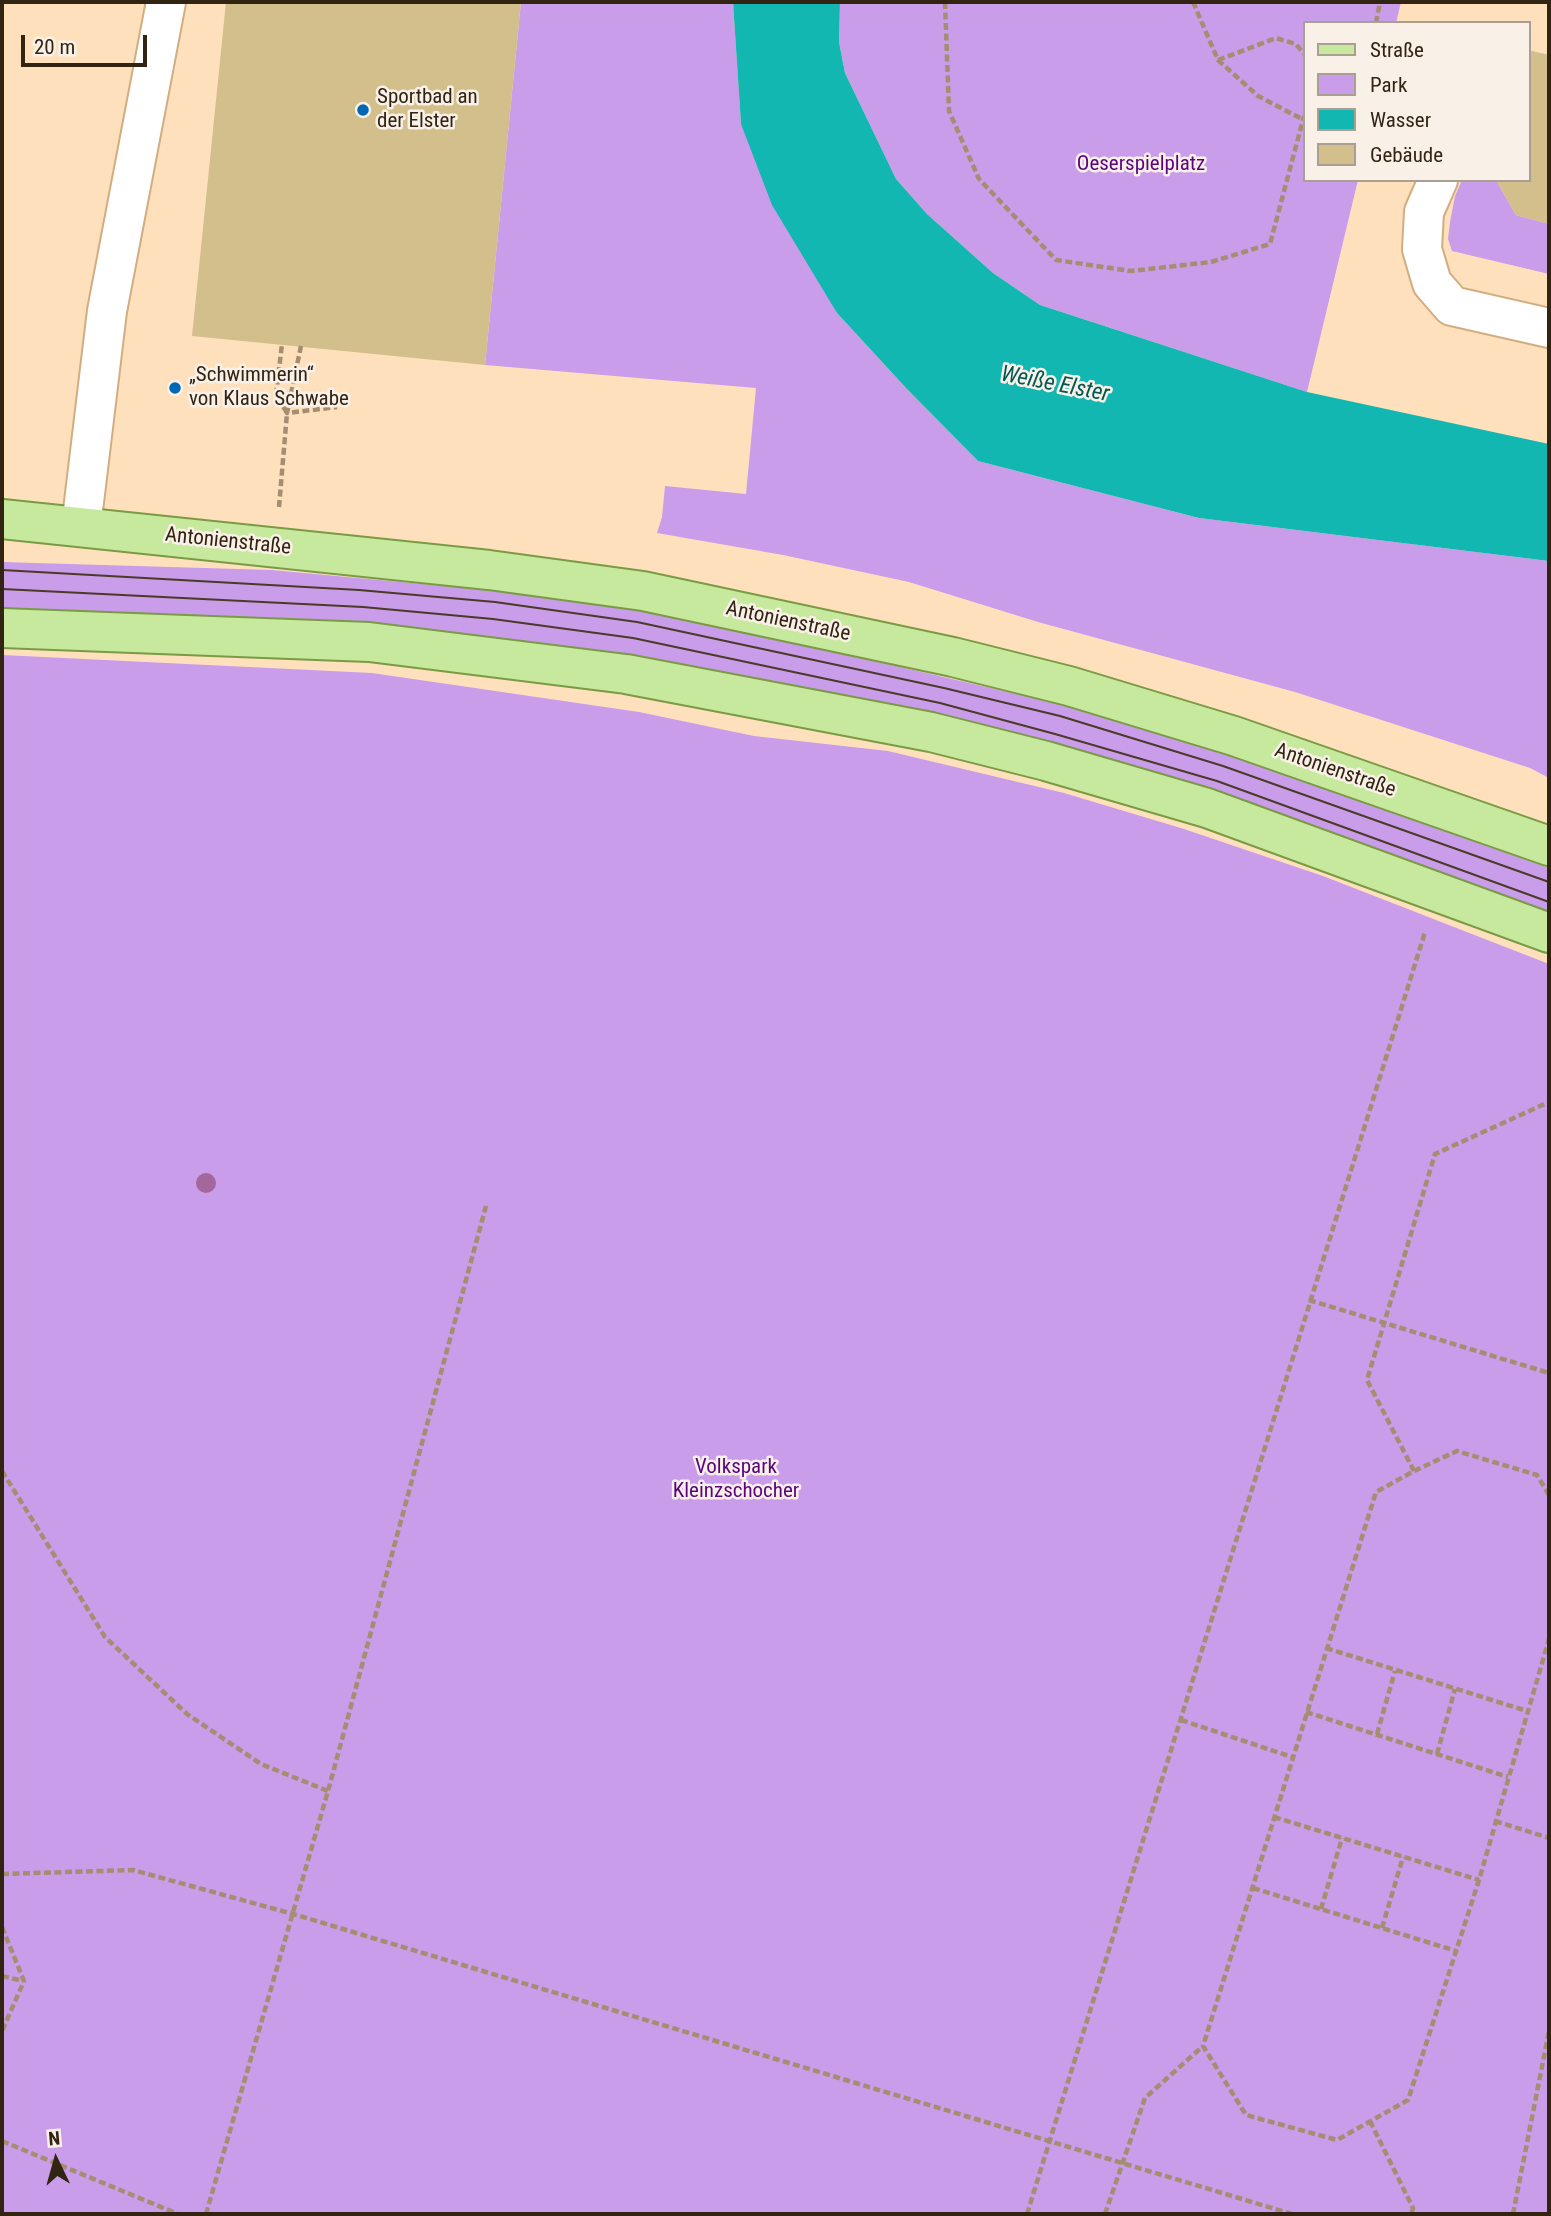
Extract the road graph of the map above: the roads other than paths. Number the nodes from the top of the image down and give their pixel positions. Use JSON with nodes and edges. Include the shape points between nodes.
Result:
{"nodes":[{"id":1,"x":166,"y":2,"type":"edge"},
{"id":2,"x":1437,"y":182,"type":"edge"},
{"id":3,"x":1549,"y":328,"type":"edge"},
{"id":4,"x":2,"y":519,"type":"edge"},
{"id":5,"x":81,"y":527,"type":"junction"},
{"id":6,"x":2,"y":628,"type":"edge"},
{"id":7,"x":1549,"y":846,"type":"edge"},
{"id":8,"x":1549,"y":933,"type":"edge"}],
"edges":[{"from":1,"to":5,"type":"lane","via":[[107,311]]},
{"from":2,"to":3,"type":"lane","via":[[1424,212],[1422,250],[1432,283],[1452,306]]},
{"from":4,"to":5,"type":"main road","name":"Antonienstraße"},
{"from":5,"to":7,"type":"main road","name":"Antonienstraße","via":[[643,591],[953,657],[1234,736]]},
{"from":6,"to":8,"type":"main road","via":[[369,642],[626,674],[931,732],[1207,808]]}]}
